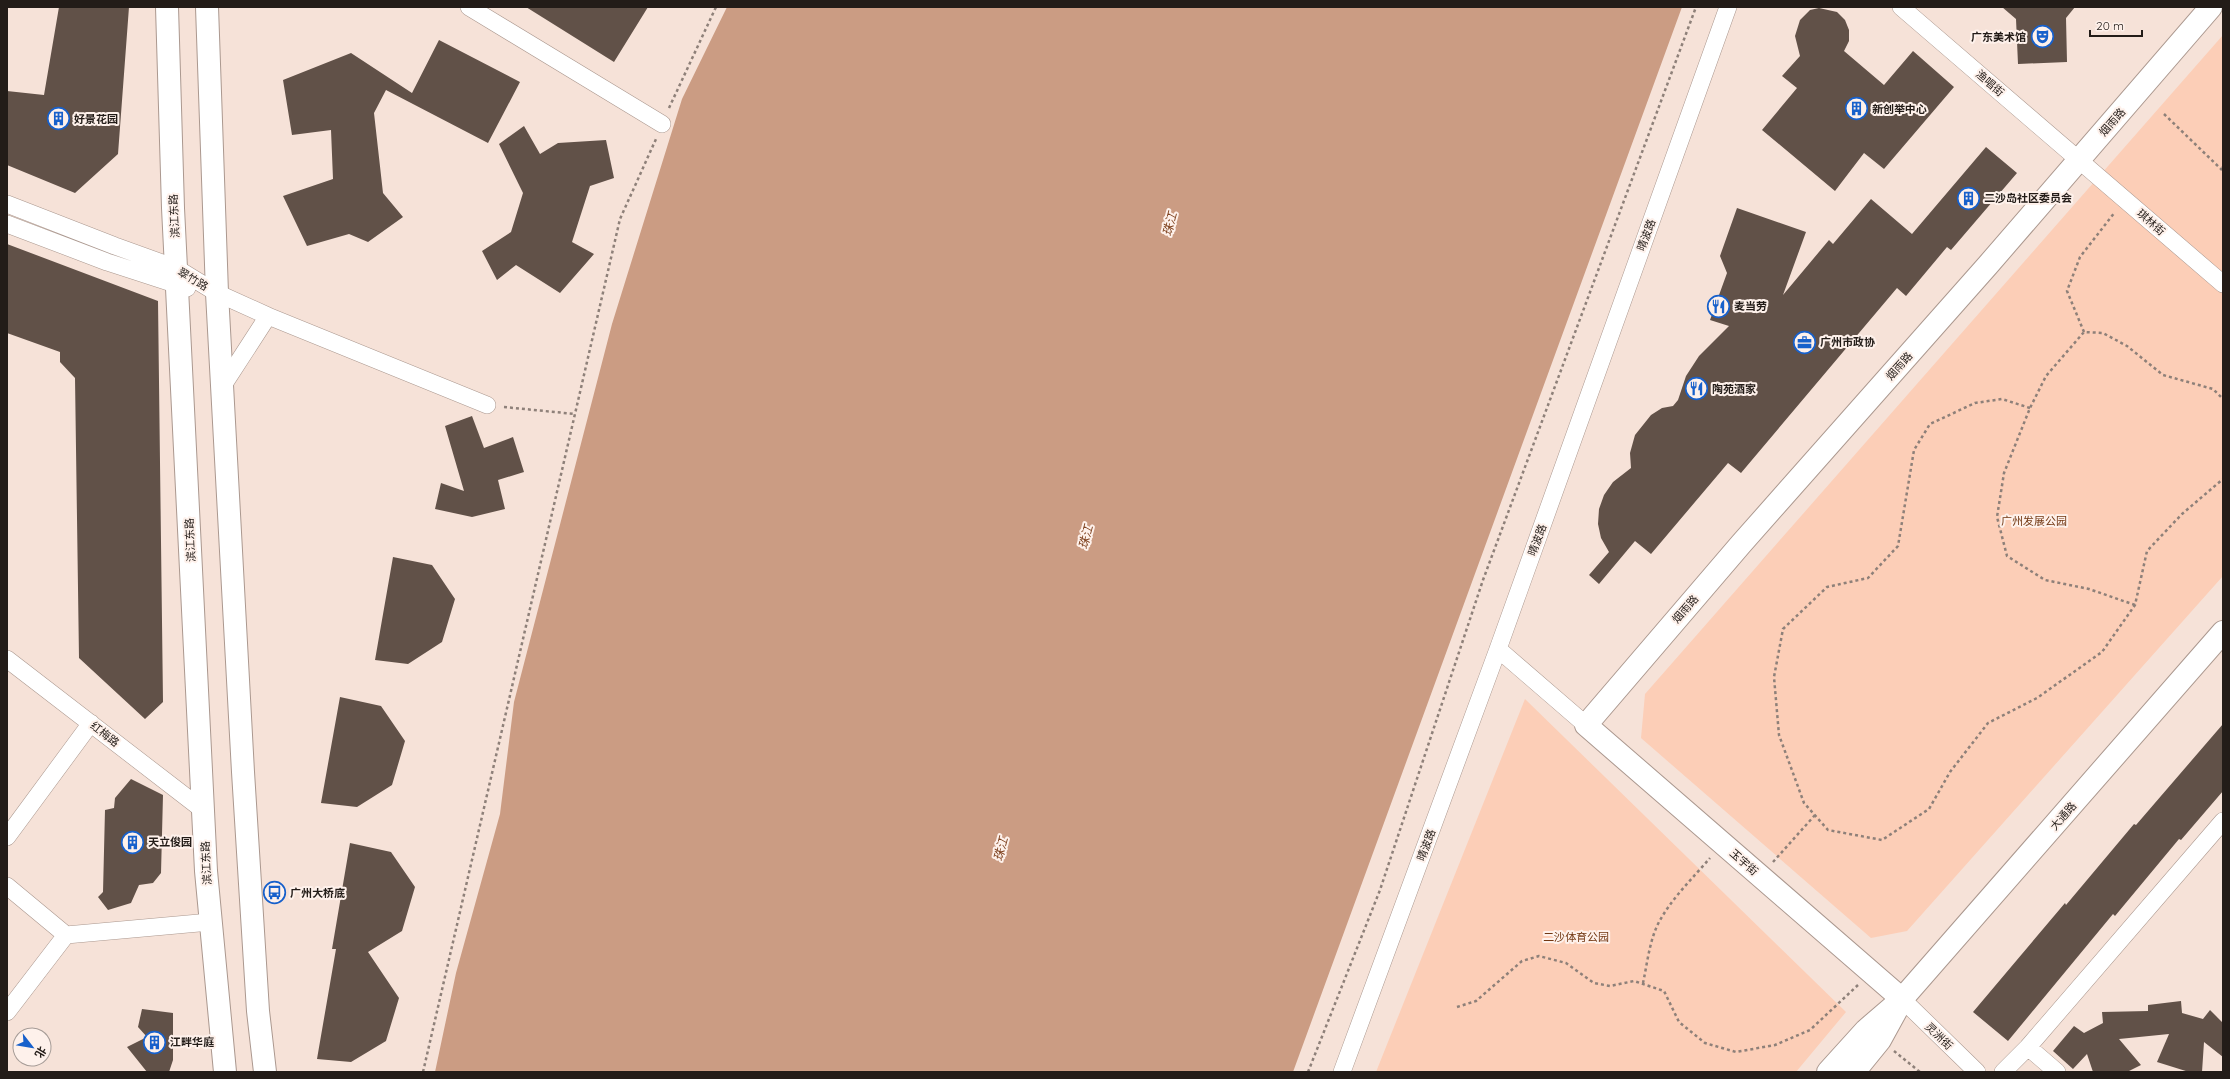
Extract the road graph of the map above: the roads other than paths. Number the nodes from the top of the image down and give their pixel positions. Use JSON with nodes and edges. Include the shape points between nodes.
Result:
{"nodes":[{"id":1,"x":167,"y":7,"type":"edge"},
{"id":2,"x":207,"y":7,"type":"edge"},
{"id":3,"x":469,"y":7,"type":"edge"},
{"id":4,"x":1728,"y":7,"type":"edge"},
{"id":5,"x":1901,"y":7,"type":"edge"},
{"id":6,"x":2212,"y":7,"type":"edge"},
{"id":7,"x":662,"y":124,"type":"road end"},
{"id":8,"x":2079,"y":159,"type":"junction"},
{"id":9,"x":7,"y":204,"type":"edge"},
{"id":10,"x":7,"y":224,"type":"edge"},
{"id":11,"x":177,"y":277,"type":"junction"},
{"id":12,"x":2223,"y":284,"type":"edge"},
{"id":13,"x":217,"y":293,"type":"junction"},
{"id":14,"x":268,"y":316,"type":"junction"},
{"id":15,"x":222,"y":386,"type":"junction"},
{"id":16,"x":487,"y":406,"type":"road end"},
{"id":17,"x":2223,"y":632,"type":"edge"},
{"id":18,"x":1498,"y":649,"type":"junction"},
{"id":19,"x":7,"y":659,"type":"edge"},
{"id":20,"x":91,"y":723,"type":"junction"},
{"id":21,"x":1586,"y":725,"type":"junction"},
{"id":22,"x":203,"y":810,"type":"junction"},
{"id":23,"x":2223,"y":821,"type":"edge"},
{"id":24,"x":7,"y":837,"type":"edge"},
{"id":25,"x":7,"y":886,"type":"edge"},
{"id":26,"x":210,"y":922,"type":"junction"},
{"id":27,"x":66,"y":935,"type":"junction"},
{"id":28,"x":1902,"y":999,"type":"junction"},
{"id":29,"x":7,"y":1012,"type":"edge"},
{"id":30,"x":2028,"y":1047,"type":"junction"},
{"id":31,"x":225,"y":1072,"type":"edge"},
{"id":32,"x":265,"y":1072,"type":"edge"},
{"id":33,"x":1342,"y":1072,"type":"edge"},
{"id":34,"x":1828,"y":1072,"type":"edge"},
{"id":35,"x":1854,"y":1072,"type":"edge"},
{"id":36,"x":1977,"y":1072,"type":"edge"},
{"id":37,"x":2003,"y":1072,"type":"edge"},
{"id":38,"x":2057,"y":1072,"type":"edge"}],
"edges":[{"from":1,"to":11,"type":"main road","name":"滨江东路"},
{"from":2,"to":13,"type":"main road"},
{"from":3,"to":7,"type":"street"},
{"from":4,"to":18,"type":"street","name":"晴波路"},
{"from":5,"to":8,"type":"street","name":"渔唱街"},
{"from":6,"to":8,"type":"main road","name":"烟雨路"},
{"from":8,"to":12,"type":"street","name":"琪林街"},
{"from":8,"to":21,"type":"main road","name":"烟雨路","via":[[1761,521]]},
{"from":9,"to":11,"type":"street","name":"翠竹路","via":[[114,246]]},
{"from":10,"to":11,"type":"street","name":"翠竹路"},
{"from":11,"to":13,"type":"street","name":"翠竹路"},
{"from":11,"to":22,"type":"main road","name":"滨江东路"},
{"from":13,"to":14,"type":"street","name":"翠竹路"},
{"from":13,"to":15,"type":"main road"},
{"from":14,"to":15,"type":"street"},
{"from":14,"to":16,"type":"street","name":"翠竹路"},
{"from":15,"to":32,"type":"main road","via":[[251,912]]},
{"from":17,"to":28,"type":"main road","name":"大通路"},
{"from":18,"to":21,"type":"street"},
{"from":18,"to":33,"type":"street","name":"晴波路"},
{"from":19,"to":20,"type":"street","name":"红梅路"},
{"from":20,"to":22,"type":"street","name":"红梅路"},
{"from":20,"to":24,"type":"street"},
{"from":21,"to":28,"type":"main road","name":"玉宇街"},
{"from":22,"to":26,"type":"main road","name":"滨江东路"},
{"from":23,"to":30,"type":"street"},
{"from":25,"to":27,"type":"street"},
{"from":26,"to":27,"type":"street"},
{"from":26,"to":31,"type":"main road","name":"滨江东路"},
{"from":27,"to":29,"type":"street"},
{"from":28,"to":34,"type":"main road","name":"大通路","via":[[1866,1030]]},
{"from":28,"to":35,"type":"main road","name":"大通路","via":[[1880,1040]]},
{"from":28,"to":36,"type":"street","name":"灵洲街"},
{"from":30,"to":37,"type":"street"},
{"from":30,"to":38,"type":"street"}]}
